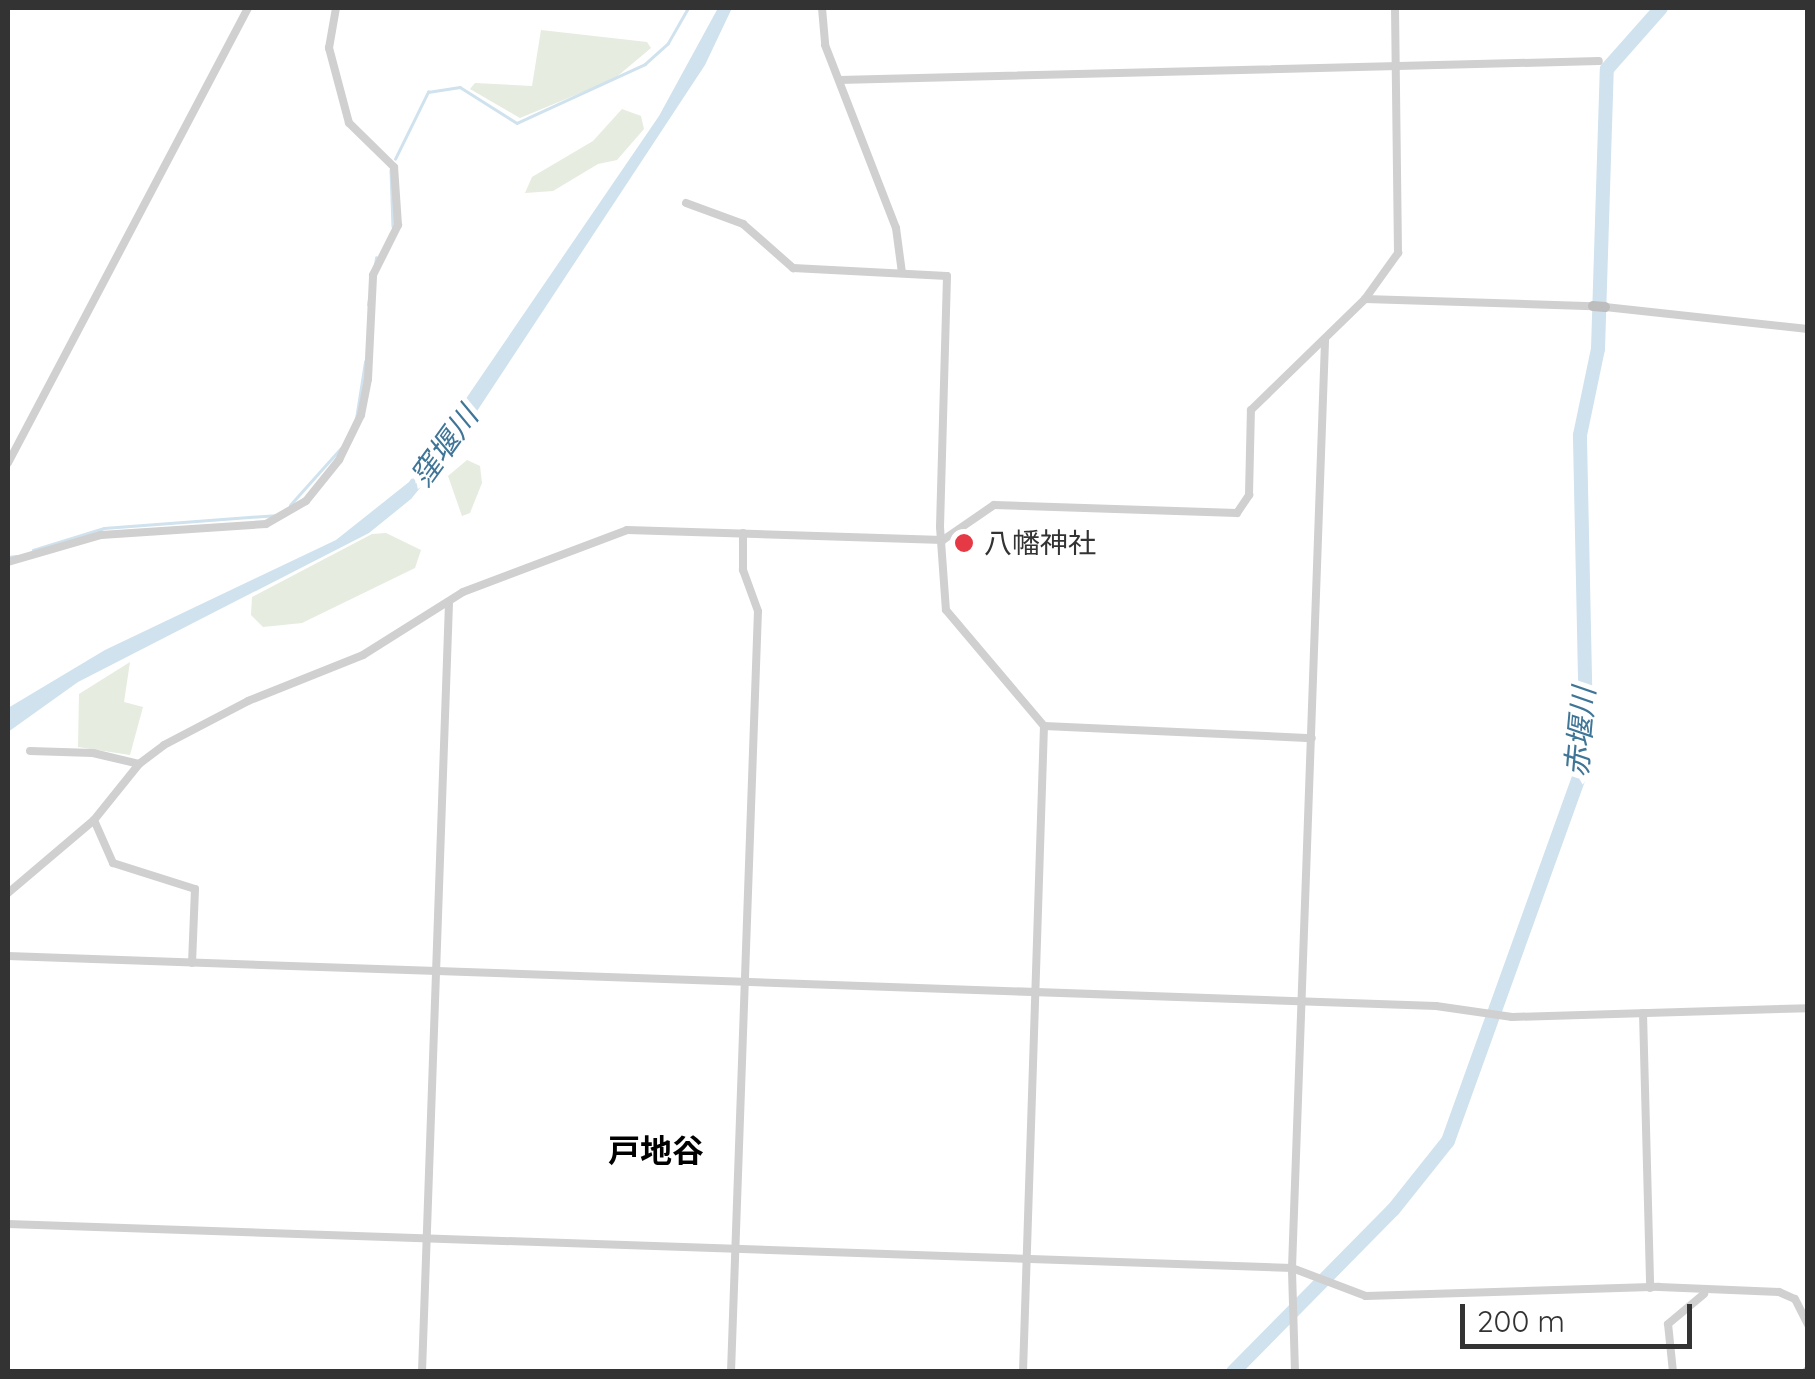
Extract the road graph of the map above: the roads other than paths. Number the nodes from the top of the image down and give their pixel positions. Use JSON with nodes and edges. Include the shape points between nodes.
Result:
{"nodes":[{"id":1,"x":248,"y":8,"type":"edge"},
{"id":2,"x":336,"y":8,"type":"edge"},
{"id":3,"x":822,"y":8,"type":"edge"},
{"id":4,"x":1395,"y":8,"type":"edge"},
{"id":5,"x":1599,"y":61,"type":"dead end"},
{"id":6,"x":1397,"y":66,"type":"junction"},
{"id":7,"x":839,"y":80,"type":"junction"},
{"id":8,"x":686,"y":203,"type":"dead end"},
{"id":9,"x":902,"y":273,"type":"junction"},
{"id":10,"x":1365,"y":299,"type":"junction"},
{"id":11,"x":1808,"y":329,"type":"edge"},
{"id":12,"x":1325,"y":341,"type":"junction"},
{"id":13,"x":8,"y":463,"type":"edge"},
{"id":14,"x":743,"y":533,"type":"junction"},
{"id":15,"x":943,"y":540,"type":"junction"},
{"id":16,"x":8,"y":562,"type":"edge"},
{"id":17,"x":449,"y":603,"type":"junction"},
{"id":18,"x":1044,"y":726,"type":"junction"},
{"id":19,"x":1312,"y":738,"type":"junction"},
{"id":20,"x":30,"y":751,"type":"dead end"},
{"id":21,"x":139,"y":764,"type":"junction"},
{"id":22,"x":94,"y":820,"type":"junction"},
{"id":23,"x":8,"y":894,"type":"edge"},
{"id":24,"x":8,"y":956,"type":"edge"},
{"id":25,"x":192,"y":963,"type":"junction"},
{"id":26,"x":436,"y":970,"type":"junction"},
{"id":27,"x":746,"y":981,"type":"junction"},
{"id":28,"x":1036,"y":992,"type":"junction"},
{"id":29,"x":1302,"y":1001,"type":"junction"},
{"id":30,"x":1808,"y":1008,"type":"edge"},
{"id":31,"x":1643,"y":1013,"type":"junction"},
{"id":32,"x":8,"y":1224,"type":"edge"},
{"id":33,"x":426,"y":1238,"type":"junction"},
{"id":34,"x":736,"y":1250,"type":"junction"},
{"id":35,"x":1026,"y":1259,"type":"junction"},
{"id":36,"x":1292,"y":1268,"type":"junction"},
{"id":37,"x":1650,"y":1288,"type":"junction"},
{"id":38,"x":1708,"y":1292,"type":"junction"},
{"id":39,"x":1808,"y":1324,"type":"edge"},
{"id":40,"x":422,"y":1372,"type":"edge"},
{"id":41,"x":732,"y":1372,"type":"edge"},
{"id":42,"x":1023,"y":1372,"type":"edge"},
{"id":43,"x":1295,"y":1372,"type":"edge"},
{"id":44,"x":1673,"y":1372,"type":"edge"}],
"edges":[{"from":1,"to":13,"type":"street"},
{"from":2,"to":16,"type":"street","via":[[329,48],[349,123],[394,167],[398,225],[373,275],[368,379],[361,415],[340,460],[306,502],[266,524],[101,534]]},
{"from":3,"to":7,"type":"street","via":[[822,32]]},
{"from":4,"to":6,"type":"street"},
{"from":5,"to":6,"type":"street"},
{"from":6,"to":7,"type":"street"},
{"from":6,"to":10,"type":"street","via":[[1401,240]]},
{"from":7,"to":9,"type":"street","via":[[896,228]]},
{"from":8,"to":9,"type":"street","via":[[743,224],[793,268]]},
{"from":9,"to":15,"type":"street","via":[[947,276]]},
{"from":10,"to":11,"type":"street","via":[[1599,307]]},
{"from":10,"to":12,"type":"street"},
{"from":12,"to":15,"type":"street","via":[[1251,410],[1249,495],[1237,513],[994,505]]},
{"from":12,"to":19,"type":"street"},
{"from":14,"to":15,"type":"street"},
{"from":14,"to":17,"type":"street","via":[[627,530]]},
{"from":14,"to":27,"type":"street","via":[[742,570],[758,611]]},
{"from":15,"to":18,"type":"street","via":[[951,623]]},
{"from":17,"to":21,"type":"street","via":[[363,656],[201,724]]},
{"from":17,"to":26,"type":"street"},
{"from":18,"to":19,"type":"street"},
{"from":18,"to":28,"type":"street"},
{"from":19,"to":29,"type":"street"},
{"from":20,"to":21,"type":"street","via":[[93,753]]},
{"from":21,"to":22,"type":"street"},
{"from":22,"to":23,"type":"street"},
{"from":22,"to":25,"type":"street","via":[[113,863],[195,889]]},
{"from":24,"to":25,"type":"street"},
{"from":25,"to":26,"type":"street"},
{"from":26,"to":27,"type":"street"},
{"from":26,"to":33,"type":"street"},
{"from":27,"to":28,"type":"street"},
{"from":27,"to":34,"type":"street"},
{"from":28,"to":29,"type":"street"},
{"from":28,"to":35,"type":"street"},
{"from":29,"to":31,"type":"street","via":[[1487,1009],[1504,1016]]},
{"from":29,"to":36,"type":"street"},
{"from":30,"to":31,"type":"street"},
{"from":31,"to":37,"type":"street"},
{"from":32,"to":33,"type":"street"},
{"from":33,"to":34,"type":"street"},
{"from":33,"to":40,"type":"street"},
{"from":34,"to":35,"type":"street"},
{"from":34,"to":41,"type":"street"},
{"from":35,"to":36,"type":"street"},
{"from":35,"to":42,"type":"street"},
{"from":36,"to":37,"type":"street","via":[[1366,1296]]},
{"from":36,"to":43,"type":"street"},
{"from":37,"to":38,"type":"street"},
{"from":38,"to":39,"type":"street","via":[[1779,1292],[1795,1298]]},
{"from":38,"to":44,"type":"street","via":[[1688,1300],[1668,1324]]}]}
